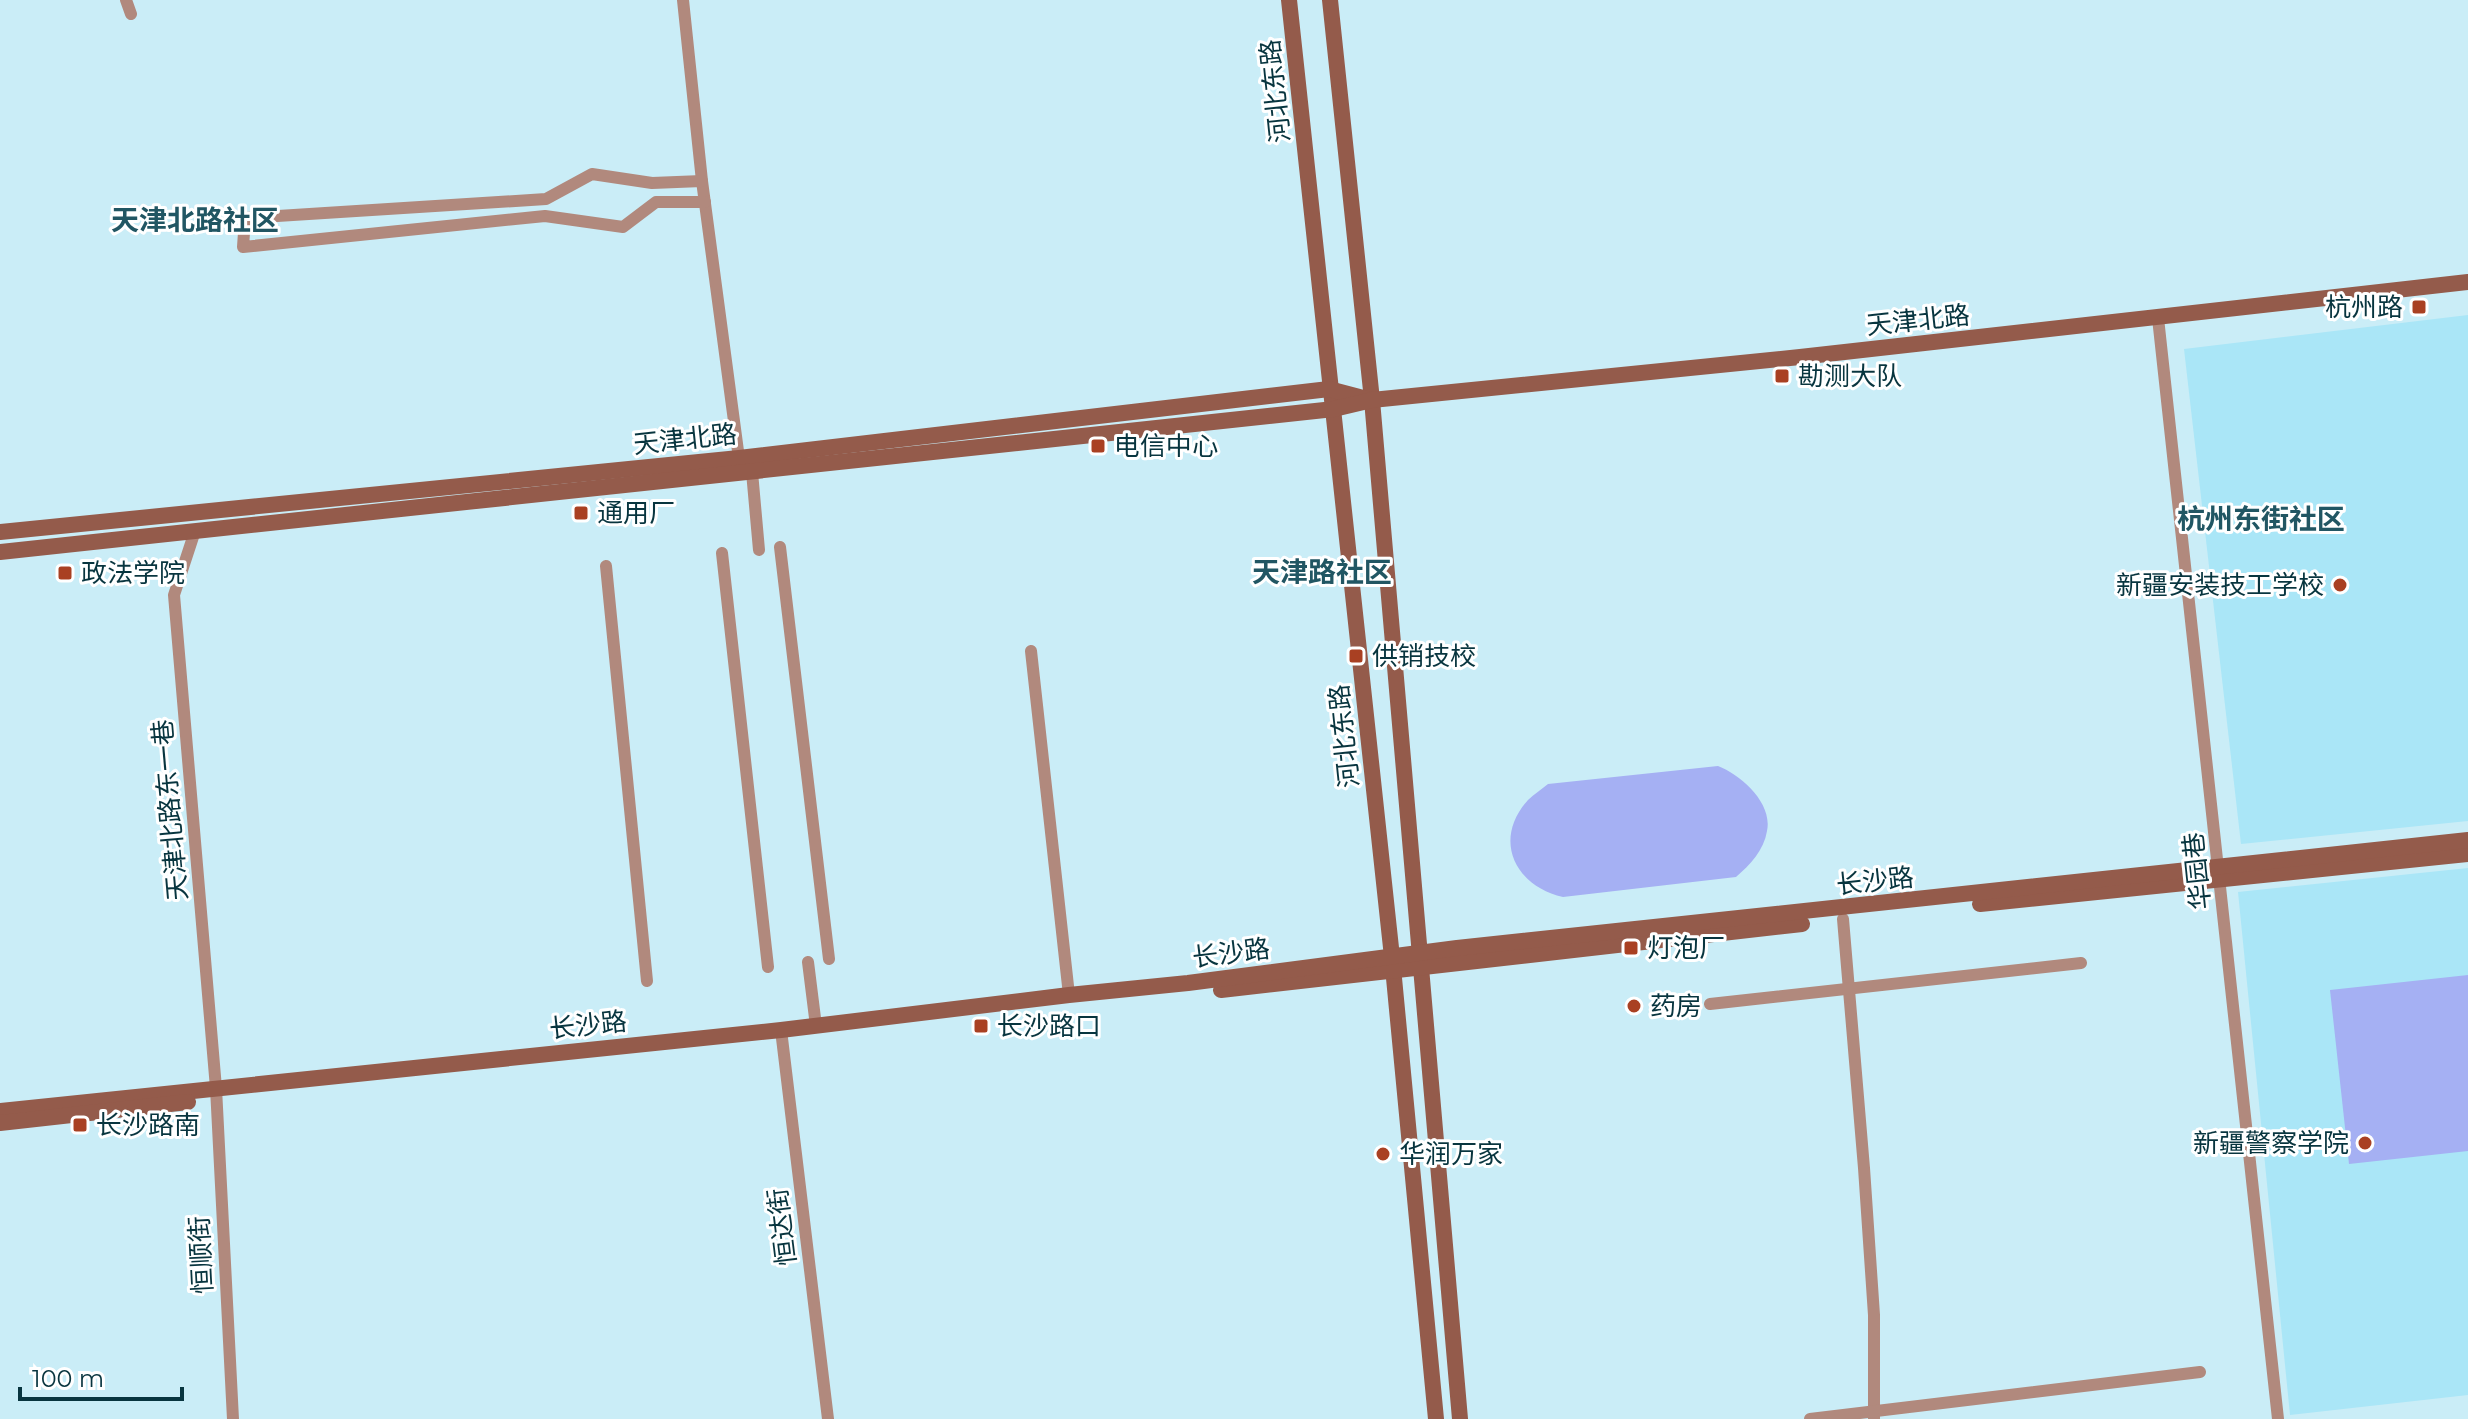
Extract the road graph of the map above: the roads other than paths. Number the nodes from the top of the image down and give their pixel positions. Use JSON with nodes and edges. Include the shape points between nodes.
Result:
{"nodes":[{"id":1,"x":126,"y":0,"type":"edge"},
{"id":2,"x":683,"y":0,"type":"edge"},
{"id":3,"x":1289,"y":0,"type":"edge"},
{"id":4,"x":1330,"y":0,"type":"edge"},
{"id":5,"x":131,"y":14,"type":"dead end"},
{"id":6,"x":702,"y":181,"type":"junction"},
{"id":7,"x":705,"y":202,"type":"junction"},
{"id":8,"x":2468,"y":282,"type":"edge"},
{"id":9,"x":2158,"y":318,"type":"junction"},
{"id":10,"x":1329,"y":389,"type":"junction"},
{"id":11,"x":1372,"y":400,"type":"junction"},
{"id":12,"x":1334,"y":409,"type":"junction"},
{"id":13,"x":744,"y":467,"type":"junction"},
{"id":14,"x":195,"y":531,"type":"junction"},
{"id":15,"x":0,"y":532,"type":"edge"},
{"id":16,"x":780,"y":547,"type":"dead end"},
{"id":17,"x":759,"y":550,"type":"dead end"},
{"id":18,"x":0,"y":552,"type":"edge"},
{"id":19,"x":722,"y":553,"type":"dead end"},
{"id":20,"x":606,"y":566,"type":"dead end"},
{"id":21,"x":1031,"y":651,"type":"dead end"},
{"id":22,"x":2468,"y":840,"type":"edge"},
{"id":23,"x":2468,"y":854,"type":"edge"},
{"id":24,"x":2219,"y":873,"type":"junction"},
{"id":25,"x":1843,"y":919,"type":"junction"},
{"id":26,"x":829,"y":959,"type":"dead end"},
{"id":27,"x":1421,"y":960,"type":"junction"},
{"id":28,"x":808,"y":962,"type":"dead end"},
{"id":29,"x":2081,"y":963,"type":"dead end"},
{"id":30,"x":1393,"y":965,"type":"junction"},
{"id":31,"x":768,"y":967,"type":"dead end"},
{"id":32,"x":647,"y":981,"type":"dead end"},
{"id":33,"x":1848,"y":989,"type":"junction"},
{"id":34,"x":1069,"y":995,"type":"junction"},
{"id":35,"x":1710,"y":1004,"type":"dead end"},
{"id":36,"x":816,"y":1026,"type":"junction"},
{"id":37,"x":781,"y":1034,"type":"junction"},
{"id":38,"x":216,"y":1093,"type":"junction"},
{"id":39,"x":0,"y":1111,"type":"edge"},
{"id":40,"x":0,"y":1123,"type":"edge"},
{"id":41,"x":2200,"y":1372,"type":"dead end"},
{"id":42,"x":1874,"y":1415,"type":"edge"},
{"id":43,"x":233,"y":1419,"type":"edge"},
{"id":44,"x":828,"y":1419,"type":"edge"},
{"id":45,"x":1436,"y":1419,"type":"edge"},
{"id":46,"x":1460,"y":1419,"type":"edge"},
{"id":47,"x":1810,"y":1419,"type":"edge"},
{"id":48,"x":2278,"y":1419,"type":"edge"}],
"edges":[{"from":1,"to":5,"type":"street"},
{"from":2,"to":6,"type":"street"},
{"from":3,"to":10,"type":"street","name":"河北东路"},
{"from":4,"to":11,"type":"street"},
{"from":6,"to":7,"type":"street"},
{"from":6,"to":7,"type":"street","via":[[652,183],[592,174],[546,199],[245,218],[243,247],[545,216],[623,227],[656,202]]},
{"from":7,"to":13,"type":"street"},
{"from":8,"to":9,"type":"street","name":"天津北路"},
{"from":9,"to":11,"type":"street","name":"天津北路"},
{"from":9,"to":24,"type":"street","name":"华园巷"},
{"from":10,"to":11,"type":"street","name":"天津北路"},
{"from":10,"to":12,"type":"street","name":"河北东路"},
{"from":10,"to":13,"type":"street","name":"天津北路"},
{"from":11,"to":12,"type":"street","name":"天津北路"},
{"from":11,"to":27,"type":"street"},
{"from":12,"to":13,"type":"street","name":"天津北路"},
{"from":12,"to":30,"type":"street","name":"河北东路"},
{"from":13,"to":14,"type":"street","name":"天津北路"},
{"from":13,"to":15,"type":"street","name":"天津北路"},
{"from":13,"to":17,"type":"street"},
{"from":14,"to":18,"type":"street","name":"天津北路"},
{"from":14,"to":38,"type":"street","name":"天津北路东一巷","via":[[174,595]]},
{"from":16,"to":26,"type":"street"},
{"from":19,"to":31,"type":"street"},
{"from":20,"to":32,"type":"street"},
{"from":21,"to":34,"type":"street"},
{"from":22,"to":24,"type":"street","name":"长沙路"},
{"from":23,"to":24,"type":"street","name":"长沙路"},
{"from":24,"to":25,"type":"street","name":"长沙路"},
{"from":24,"to":27,"type":"street","name":"长沙路"},
{"from":24,"to":48,"type":"street","name":"华园巷"},
{"from":25,"to":27,"type":"street","name":"长沙路"},
{"from":25,"to":33,"type":"street"},
{"from":27,"to":30,"type":"street","name":"长沙路"},
{"from":27,"to":46,"type":"street"},
{"from":28,"to":36,"type":"street"},
{"from":29,"to":33,"type":"street"},
{"from":30,"to":34,"type":"street","name":"长沙路"},
{"from":30,"to":37,"type":"street","name":"长沙路"},
{"from":30,"to":45,"type":"street","name":"河北东路"},
{"from":33,"to":35,"type":"street"},
{"from":33,"to":42,"type":"street","via":[[1872,1286]]},
{"from":34,"to":36,"type":"street","name":"长沙路"},
{"from":36,"to":37,"type":"street","name":"长沙路"},
{"from":37,"to":38,"type":"street","name":"长沙路"},
{"from":37,"to":44,"type":"street","name":"恒达街"},
{"from":38,"to":39,"type":"street","name":"长沙路"},
{"from":38,"to":40,"type":"street","name":"长沙路"},
{"from":38,"to":43,"type":"street","name":"恒顺街"},
{"from":41,"to":42,"type":"street"},
{"from":42,"to":47,"type":"street"}]}
